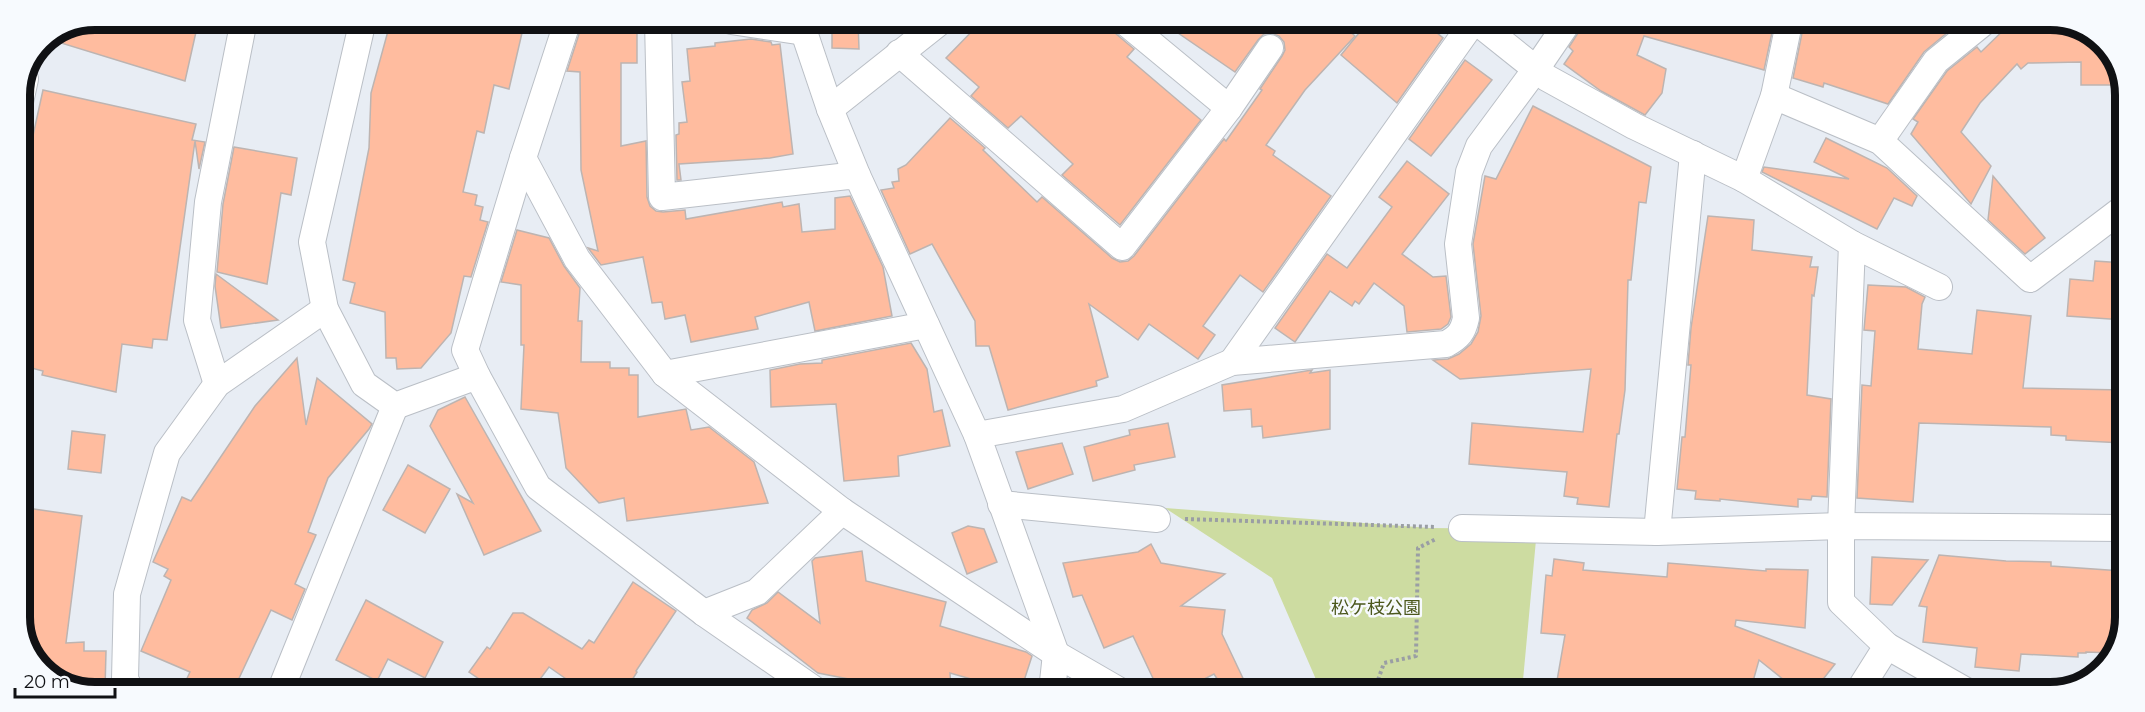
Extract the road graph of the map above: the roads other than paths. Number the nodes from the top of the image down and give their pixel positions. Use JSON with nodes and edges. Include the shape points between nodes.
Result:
{"nodes":[{"id":1,"x":242,"y":30,"type":"edge"},
{"id":2,"x":361,"y":30,"type":"edge"},
{"id":3,"x":565,"y":30,"type":"edge"},
{"id":4,"x":658,"y":30,"type":"edge"},
{"id":5,"x":805,"y":30,"type":"edge"},
{"id":6,"x":930,"y":30,"type":"edge"},
{"id":7,"x":1135,"y":30,"type":"edge"},
{"id":8,"x":1469,"y":30,"type":"edge"},
{"id":9,"x":1485,"y":30,"type":"edge"},
{"id":10,"x":1563,"y":30,"type":"edge"},
{"id":11,"x":1788,"y":30,"type":"edge"},
{"id":12,"x":1974,"y":30,"type":"edge"},
{"id":13,"x":1270,"y":48,"type":"dead end"},
{"id":14,"x":899,"y":52,"type":"junction"},
{"id":15,"x":1536,"y":69,"type":"junction"},
{"id":16,"x":1774,"y":96,"type":"junction"},
{"id":17,"x":1229,"y":108,"type":"junction"},
{"id":18,"x":830,"y":109,"type":"junction"},
{"id":19,"x":1880,"y":141,"type":"junction"},
{"id":20,"x":1693,"y":154,"type":"junction"},
{"id":21,"x":523,"y":158,"type":"junction"},
{"id":22,"x":857,"y":175,"type":"junction"},
{"id":23,"x":1744,"y":179,"type":"junction"},
{"id":24,"x":2115,"y":214,"type":"edge"},
{"id":25,"x":1852,"y":244,"type":"junction"},
{"id":26,"x":1940,"y":286,"type":"dead end"},
{"id":27,"x":325,"y":309,"type":"junction"},
{"id":28,"x":926,"y":325,"type":"junction"},
{"id":29,"x":1232,"y":363,"type":"junction"},
{"id":30,"x":665,"y":374,"type":"junction"},
{"id":31,"x":477,"y":376,"type":"junction"},
{"id":32,"x":217,"y":384,"type":"junction"},
{"id":33,"x":395,"y":406,"type":"junction"},
{"id":34,"x":976,"y":435,"type":"junction"},
{"id":35,"x":1001,"y":504,"type":"junction"},
{"id":36,"x":842,"y":511,"type":"junction"},
{"id":37,"x":1157,"y":519,"type":"road end"},
{"id":38,"x":1841,"y":526,"type":"junction"},
{"id":39,"x":1462,"y":528,"type":"road end"},
{"id":40,"x":2115,"y":528,"type":"edge"},
{"id":41,"x":1657,"y":532,"type":"junction"},
{"id":42,"x":704,"y":613,"type":"junction"},
{"id":43,"x":1887,"y":646,"type":"junction"},
{"id":44,"x":1056,"y":654,"type":"junction"},
{"id":45,"x":126,"y":682,"type":"edge"},
{"id":46,"x":284,"y":682,"type":"edge"},
{"id":47,"x":803,"y":682,"type":"edge"},
{"id":48,"x":1053,"y":682,"type":"edge"},
{"id":49,"x":1104,"y":682,"type":"edge"},
{"id":50,"x":1864,"y":682,"type":"edge"},
{"id":51,"x":1950,"y":682,"type":"edge"}],
"edges":[{"from":1,"to":32,"type":"street","via":[[208,202],[197,320]]},
{"from":2,"to":27,"type":"street","via":[[312,242]]},
{"from":3,"to":21,"type":"street"},
{"from":4,"to":22,"type":"street","via":[[662,197]]},
{"from":5,"to":18,"type":"street"},
{"from":6,"to":14,"type":"street"},
{"from":7,"to":17,"type":"street"},
{"from":8,"to":29,"type":"street"},
{"from":9,"to":15,"type":"street"},
{"from":10,"to":15,"type":"street"},
{"from":11,"to":16,"type":"street"},
{"from":12,"to":19,"type":"street","via":[[1936,61]]},
{"from":13,"to":17,"type":"street"},
{"from":14,"to":17,"type":"street","via":[[1122,247]]},
{"from":14,"to":18,"type":"street"},
{"from":15,"to":20,"type":"street","via":[[1634,126]]},
{"from":15,"to":29,"type":"street","via":[[1479,146],[1469,172],[1458,244],[1466,318],[1458,337],[1446,344]]},
{"from":16,"to":19,"type":"street"},
{"from":16,"to":23,"type":"street"},
{"from":18,"to":22,"type":"street"},
{"from":19,"to":24,"type":"street","via":[[2030,279]]},
{"from":20,"to":23,"type":"street"},
{"from":20,"to":41,"type":"street"},
{"from":21,"to":30,"type":"street","via":[[577,259]]},
{"from":21,"to":31,"type":"street","via":[[465,350]]},
{"from":22,"to":28,"type":"street"},
{"from":23,"to":25,"type":"street"},
{"from":25,"to":26,"type":"street"},
{"from":25,"to":38,"type":"street"},
{"from":27,"to":32,"type":"street"},
{"from":27,"to":33,"type":"street","via":[[364,384]]},
{"from":28,"to":30,"type":"street"},
{"from":28,"to":34,"type":"street"},
{"from":29,"to":34,"type":"street","via":[[1123,409]]},
{"from":30,"to":36,"type":"street"},
{"from":31,"to":33,"type":"street"},
{"from":31,"to":42,"type":"street","via":[[538,487]]},
{"from":32,"to":45,"type":"street","via":[[166,453],[127,594]]},
{"from":33,"to":46,"type":"street"},
{"from":34,"to":35,"type":"street"},
{"from":35,"to":37,"type":"street"},
{"from":35,"to":44,"type":"street"},
{"from":36,"to":42,"type":"street","via":[[757,592]]},
{"from":36,"to":44,"type":"street"},
{"from":38,"to":40,"type":"street"},
{"from":38,"to":41,"type":"street"},
{"from":38,"to":43,"type":"street","via":[[1842,602]]},
{"from":39,"to":41,"type":"street"},
{"from":42,"to":47,"type":"street"},
{"from":43,"to":50,"type":"street"},
{"from":43,"to":51,"type":"street"},
{"from":44,"to":48,"type":"street"},
{"from":44,"to":49,"type":"street"}]}
